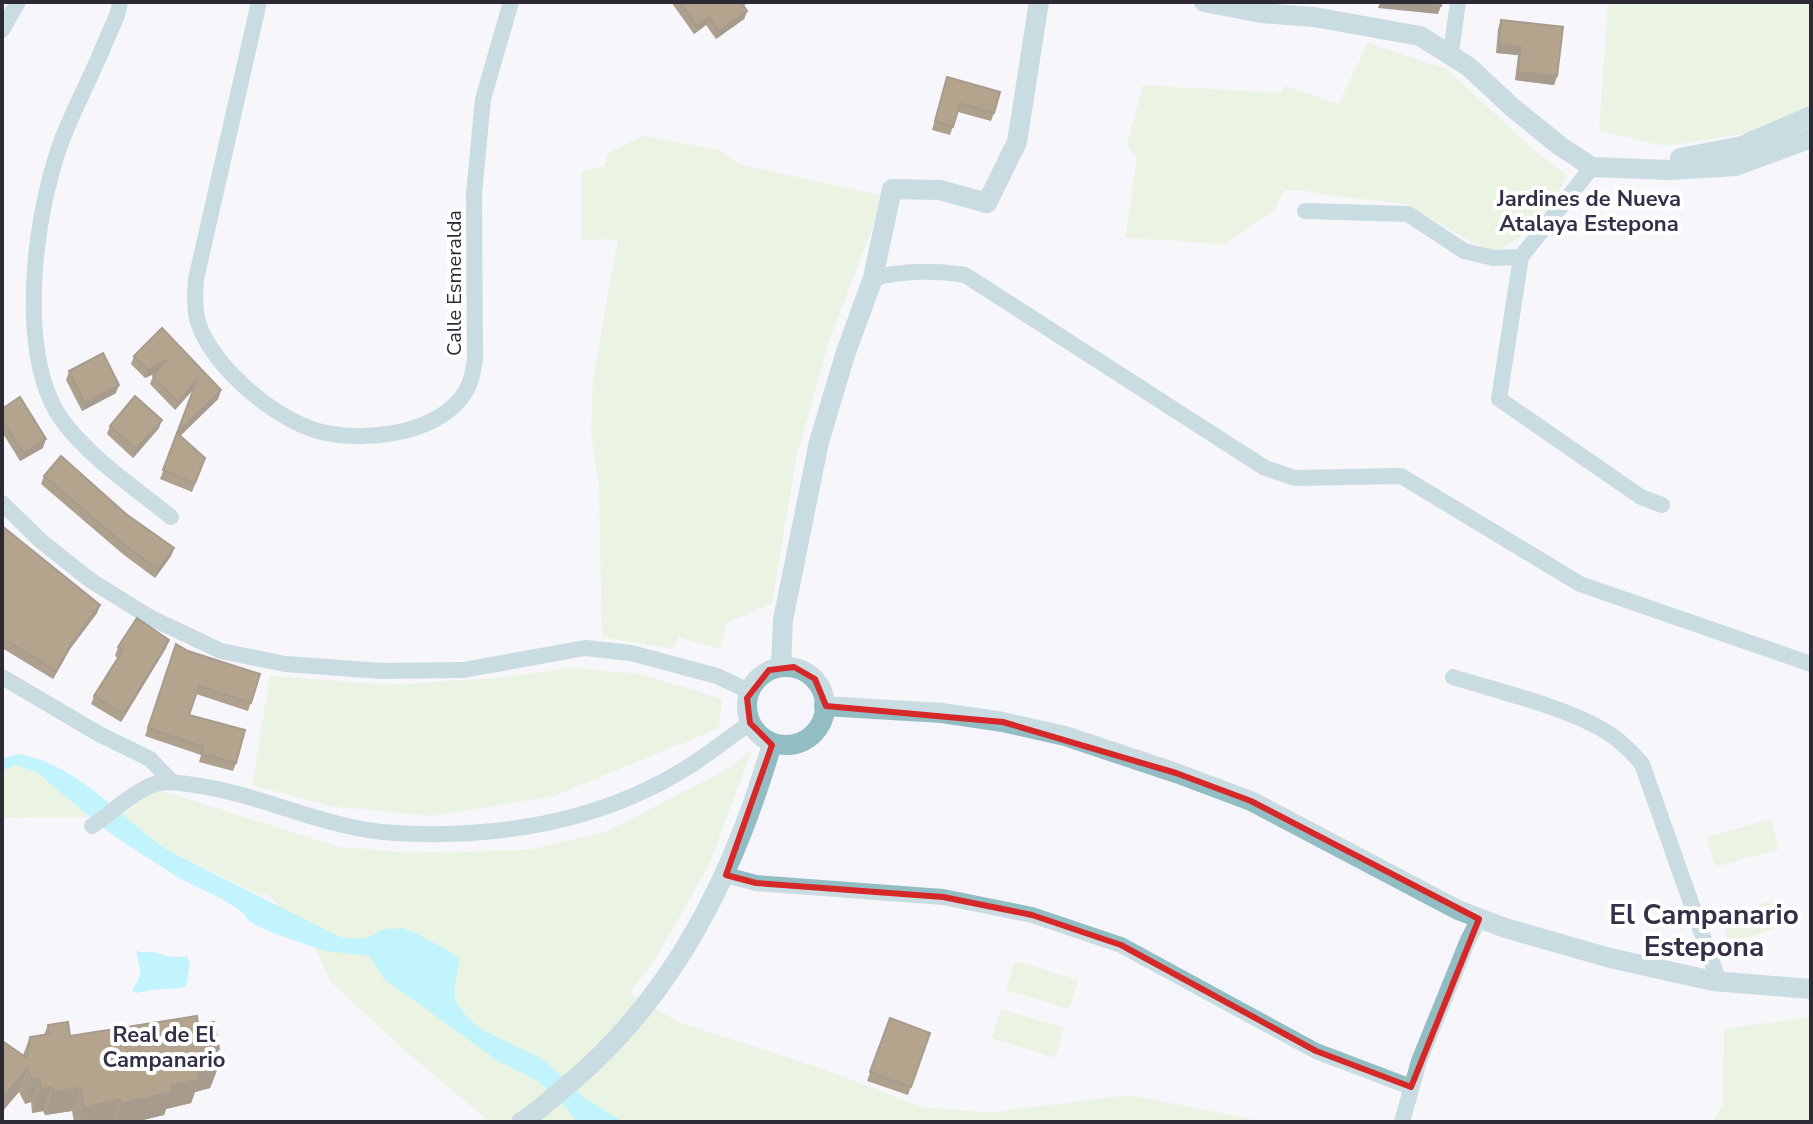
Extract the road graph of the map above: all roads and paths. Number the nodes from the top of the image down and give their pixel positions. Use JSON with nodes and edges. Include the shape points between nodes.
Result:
{"nodes":[{"id":1,"x":120,"y":2,"type":"edge"},
{"id":2,"x":259,"y":2,"type":"edge"},
{"id":3,"x":511,"y":2,"type":"edge"},
{"id":4,"x":1039,"y":2,"type":"edge"},
{"id":5,"x":1204,"y":2,"type":"edge"},
{"id":6,"x":1458,"y":2,"type":"edge"},
{"id":7,"x":11,"y":4,"type":"edge"},
{"id":8,"x":2,"y":30,"type":"edge"},
{"id":9,"x":1451,"y":53,"type":"junction"},
{"id":10,"x":1811,"y":116,"type":"edge"},
{"id":11,"x":1811,"y":138,"type":"edge"},
{"id":12,"x":1592,"y":167,"type":"junction"},
{"id":13,"x":1305,"y":211,"type":"dead end"},
{"id":14,"x":1521,"y":257,"type":"junction"},
{"id":15,"x":873,"y":278,"type":"junction"},
{"id":16,"x":2,"y":503,"type":"edge"},
{"id":17,"x":1662,"y":505,"type":"dead end"},
{"id":18,"x":171,"y":517,"type":"dead end"},
{"id":19,"x":1811,"y":664,"type":"edge"},
{"id":20,"x":781,"y":666,"type":"junction"},
{"id":21,"x":2,"y":677,"type":"edge"},
{"id":22,"x":1453,"y":677,"type":"dead end"},
{"id":23,"x":749,"y":691,"type":"junction"},
{"id":24,"x":824,"y":706,"type":"junction"},
{"id":25,"x":750,"y":723,"type":"junction"},
{"id":26,"x":772,"y":744,"type":"junction"},
{"id":27,"x":172,"y":782,"type":"junction"},
{"id":28,"x":92,"y":826,"type":"dead end"},
{"id":29,"x":726,"y":875,"type":"junction"},
{"id":30,"x":1479,"y":919,"type":"junction"},
{"id":31,"x":1719,"y":982,"type":"junction"},
{"id":32,"x":1811,"y":989,"type":"edge"},
{"id":33,"x":1411,"y":1087,"type":"junction"},
{"id":34,"x":525,"y":1120,"type":"edge"},
{"id":35,"x":1402,"y":1122,"type":"edge"}],
"edges":[{"from":1,"to":18,"type":"street","via":[[49,177],[38,234],[34,336],[37,361],[60,417],[81,442]]},
{"from":2,"to":3,"type":"street","name":"Calle Esmeralda","via":[[196,279],[198,321],[212,352],[286,417],[318,431],[377,436],[409,429],[450,410],[473,377],[474,194],[483,99]]},
{"from":4,"to":15,"type":"street","via":[[1017,142],[987,203],[940,190],[892,189]]},
{"from":5,"to":9,"type":"street","via":[[1420,36]]},
{"from":6,"to":9,"type":"street"},
{"from":7,"to":8,"type":"street"},
{"from":9,"to":12,"type":"street"},
{"from":10,"to":12,"type":"street","via":[[1742,146]]},
{"from":11,"to":12,"type":"street","via":[[1736,166]]},
{"from":12,"to":14,"type":"street"},
{"from":13,"to":14,"type":"street","via":[[1408,214],[1464,251]]},
{"from":14,"to":17,"type":"street","via":[[1499,399],[1641,497]]},
{"from":15,"to":19,"type":"street","via":[[898,271],[965,275],[1265,468],[1295,478],[1401,476],[1580,584]]},
{"from":15,"to":20,"type":"street","via":[[819,442],[783,620]]},
{"from":16,"to":23,"type":"street","via":[[90,580],[151,618],[221,651],[285,664],[382,671],[463,670],[585,648],[631,653],[717,676]]},
{"from":20,"to":23,"type":"street","via":[[759,677]]},
{"from":20,"to":24,"type":"street","via":[[815,679]]},
{"from":21,"to":27,"type":"street","via":[[150,759]]},
{"from":22,"to":31,"type":"street","via":[[1603,730],[1642,764]]},
{"from":23,"to":25,"type":"street"},
{"from":24,"to":26,"type":"street","via":[[812,735],[791,745]]},
{"from":24,"to":30,"type":"street","via":[[1003,722],[1149,763],[1251,801]]},
{"from":25,"to":26,"type":"street"},
{"from":25,"to":27,"type":"street","via":[[690,766],[605,808],[543,826],[461,834],[391,833],[227,790]]},
{"from":26,"to":29,"type":"street"},
{"from":27,"to":28,"type":"street","via":[[151,785]]},
{"from":29,"to":33,"type":"street","via":[[756,883],[943,897],[1032,915],[1121,945],[1316,1051]]},
{"from":29,"to":34,"type":"street","via":[[668,975],[633,1020],[583,1073]]},
{"from":30,"to":31,"type":"street","via":[[1610,958]]},
{"from":30,"to":33,"type":"street"},
{"from":31,"to":32,"type":"street"},
{"from":33,"to":35,"type":"street"}]}
